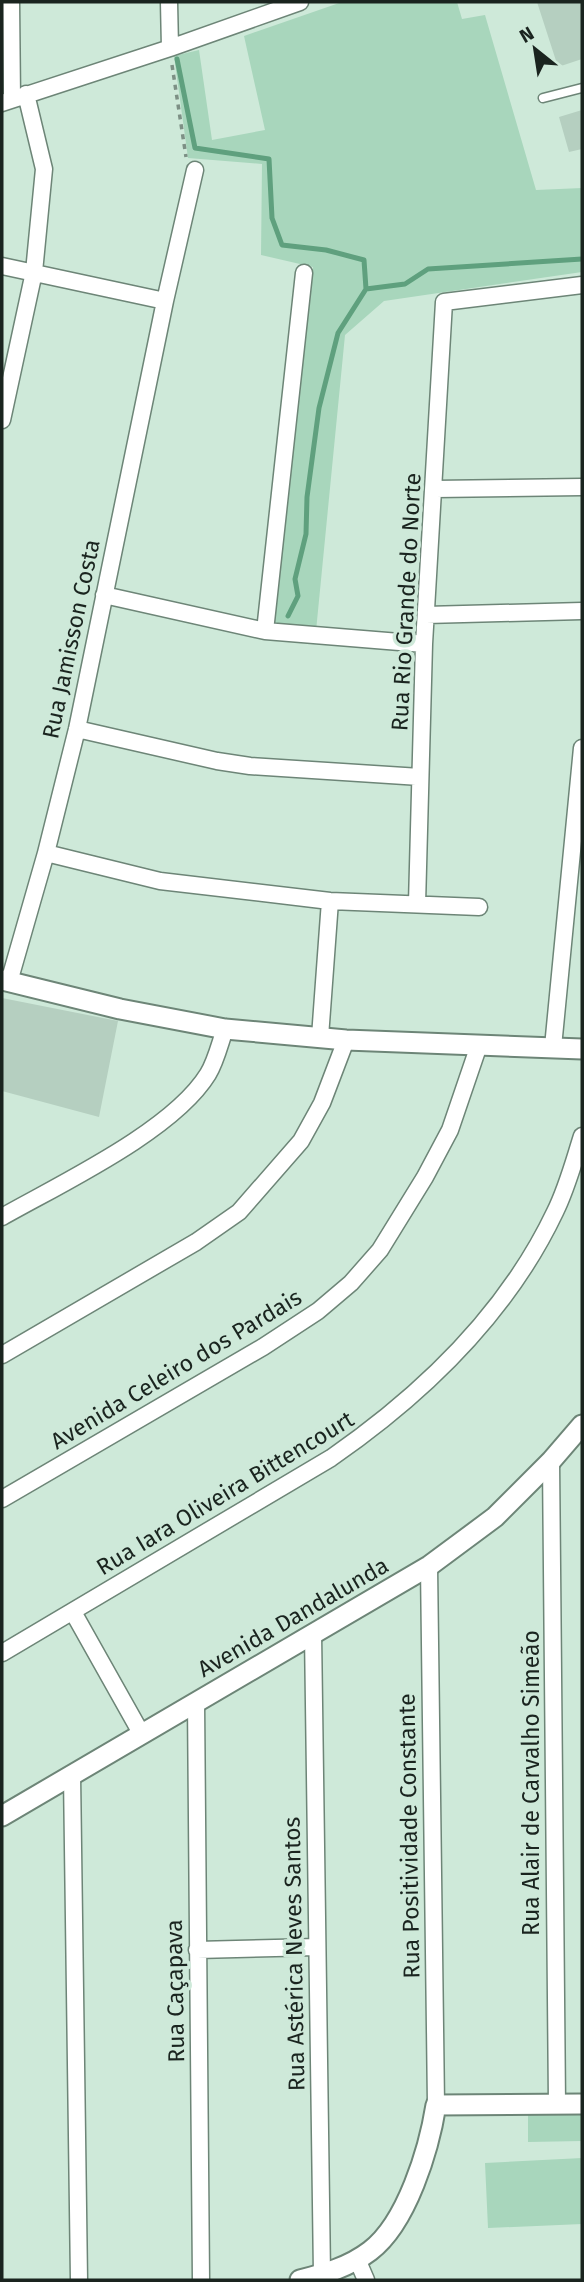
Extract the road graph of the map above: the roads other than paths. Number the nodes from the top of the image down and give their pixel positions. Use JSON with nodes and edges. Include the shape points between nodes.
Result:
{"nodes":[{"id":1,"x":11,"y":2,"type":"edge"},
{"id":2,"x":169,"y":2,"type":"edge"},
{"id":3,"x":300,"y":2,"type":"edge"},
{"id":4,"x":170,"y":48,"type":"junction"},
{"id":5,"x":582,"y":88,"type":"edge"},
{"id":6,"x":543,"y":98,"type":"dead end"},
{"id":7,"x":13,"y":99,"type":"edge"},
{"id":8,"x":195,"y":170,"type":"road end"},
{"id":9,"x":2,"y":266,"type":"edge"},
{"id":10,"x":34,"y":272,"type":"junction"},
{"id":11,"x":304,"y":273,"type":"dead end"},
{"id":12,"x":582,"y":285,"type":"edge"},
{"id":13,"x":165,"y":301,"type":"junction"},
{"id":14,"x":4,"y":402,"type":"edge"},
{"id":15,"x":2,"y":421,"type":"edge"},
{"id":16,"x":582,"y":487,"type":"edge"},
{"id":17,"x":435,"y":489,"type":"junction"},
{"id":18,"x":104,"y":595,"type":"junction"},
{"id":19,"x":582,"y":611,"type":"edge"},
{"id":20,"x":426,"y":615,"type":"junction"},
{"id":21,"x":265,"y":631,"type":"junction"},
{"id":22,"x":424,"y":644,"type":"junction"},
{"id":23,"x":77,"y":729,"type":"junction"},
{"id":24,"x":582,"y":748,"type":"edge"},
{"id":25,"x":420,"y":777,"type":"junction"},
{"id":26,"x":46,"y":853,"type":"junction"},
{"id":27,"x":330,"y":901,"type":"junction"},
{"id":28,"x":417,"y":905,"type":"junction"},
{"id":29,"x":479,"y":907,"type":"dead end"},
{"id":30,"x":5,"y":981,"type":"edge"},
{"id":31,"x":225,"y":1029,"type":"junction"},
{"id":32,"x":320,"y":1037,"type":"junction"},
{"id":33,"x":346,"y":1040,"type":"junction"},
{"id":34,"x":479,"y":1045,"type":"junction"},
{"id":35,"x":553,"y":1047,"type":"junction"},
{"id":36,"x":582,"y":1049,"type":"edge"},
{"id":37,"x":582,"y":1136,"type":"edge"},
{"id":38,"x":2,"y":1217,"type":"edge"},
{"id":39,"x":2,"y":1355,"type":"edge"},
{"id":40,"x":582,"y":1425,"type":"edge"},
{"id":41,"x":551,"y":1461,"type":"junction"},
{"id":42,"x":2,"y":1498,"type":"edge"},
{"id":43,"x":429,"y":1566,"type":"junction"},
{"id":44,"x":73,"y":1612,"type":"junction"},
{"id":45,"x":313,"y":1633,"type":"junction"},
{"id":46,"x":2,"y":1653,"type":"edge"},
{"id":47,"x":196,"y":1702,"type":"junction"},
{"id":48,"x":141,"y":1733,"type":"junction"},
{"id":49,"x":72,"y":1774,"type":"junction"},
{"id":50,"x":2,"y":1816,"type":"edge"},
{"id":51,"x":317,"y":1947,"type":"junction"},
{"id":52,"x":197,"y":1950,"type":"junction"},
{"id":53,"x":557,"y":2104,"type":"junction"},
{"id":54,"x":582,"y":2104,"type":"edge"},
{"id":55,"x":436,"y":2105,"type":"junction"},
{"id":56,"x":356,"y":2259,"type":"junction"},
{"id":57,"x":323,"y":2274,"type":"junction"},
{"id":58,"x":79,"y":2280,"type":"edge"},
{"id":59,"x":201,"y":2280,"type":"edge"},
{"id":60,"x":300,"y":2280,"type":"edge"},
{"id":61,"x":366,"y":2280,"type":"edge"}],
"edges":[{"from":1,"to":7,"type":"street"},
{"from":2,"to":4,"type":"street"},
{"from":3,"to":4,"type":"street"},
{"from":4,"to":7,"type":"street"},
{"from":5,"to":6,"type":"lane"},
{"from":7,"to":10,"type":"street","via":[[44,169]]},
{"from":8,"to":13,"type":"street","name":"Rua Jamisson Costa"},
{"from":9,"to":10,"type":"street"},
{"from":10,"to":13,"type":"street"},
{"from":10,"to":14,"type":"street"},
{"from":11,"to":21,"type":"street"},
{"from":12,"to":17,"type":"street","name":"Rua Rio Grande do Norte","via":[[444,302]]},
{"from":13,"to":18,"type":"street","name":"Rua Jamisson Costa"},
{"from":14,"to":15,"type":"street"},
{"from":16,"to":17,"type":"street"},
{"from":17,"to":20,"type":"street","name":"Rua Rio Grande do Norte"},
{"from":18,"to":21,"type":"street"},
{"from":18,"to":23,"type":"street","name":"Rua Jamisson Costa"},
{"from":19,"to":20,"type":"street"},
{"from":20,"to":22,"type":"street","name":"Rua Rio Grande do Norte"},
{"from":21,"to":22,"type":"street"},
{"from":22,"to":25,"type":"street","name":"Rua Rio Grande do Norte"},
{"from":23,"to":25,"type":"street","via":[[250,766]]},
{"from":23,"to":26,"type":"street","name":"Rua Jamisson Costa"},
{"from":24,"to":35,"type":"street"},
{"from":25,"to":28,"type":"street","name":"Rua Rio Grande do Norte"},
{"from":26,"to":27,"type":"street","via":[[160,881]]},
{"from":26,"to":30,"type":"street","name":"Rua Jamisson Costa"},
{"from":27,"to":28,"type":"street"},
{"from":27,"to":32,"type":"street"},
{"from":28,"to":29,"type":"street"},
{"from":30,"to":31,"type":"street"},
{"from":31,"to":32,"type":"street"},
{"from":31,"to":38,"type":"street","via":[[208,1073],[184,1103],[118,1151]]},
{"from":32,"to":33,"type":"street"},
{"from":33,"to":34,"type":"street"},
{"from":33,"to":39,"type":"street","via":[[322,1103],[301,1141],[239,1212]]},
{"from":34,"to":35,"type":"street"},
{"from":34,"to":42,"type":"street","name":"Avenida Celeiro dos Pardais","via":[[450,1130],[425,1177],[380,1251],[351,1283],[263,1347]]},
{"from":35,"to":36,"type":"street"},
{"from":37,"to":44,"type":"street","name":"Rua Iara Oliveira Bittencourt","via":[[556,1211],[516,1280],[453,1357],[415,1393],[331,1458]]},
{"from":40,"to":41,"type":"street","name":"Avenida Dandalunda"},
{"from":41,"to":43,"type":"street","name":"Avenida Dandalunda","via":[[495,1517]]},
{"from":41,"to":53,"type":"street","name":"Rua Alair de Carvalho Simeão"},
{"from":43,"to":45,"type":"street","name":"Avenida Dandalunda"},
{"from":43,"to":55,"type":"street","name":"Rua Positividade Constante"},
{"from":44,"to":46,"type":"street","name":"Rua Iara Oliveira Bittencourt"},
{"from":44,"to":48,"type":"street"},
{"from":45,"to":47,"type":"street","name":"Avenida Dandalunda"},
{"from":45,"to":51,"type":"street","name":"Rua Astérica Neves Santos"},
{"from":47,"to":48,"type":"street","name":"Avenida Dandalunda"},
{"from":47,"to":52,"type":"street","name":"Rua Caçapava"},
{"from":48,"to":49,"type":"street","name":"Avenida Dandalunda"},
{"from":49,"to":50,"type":"street","name":"Avenida Dandalunda"},
{"from":49,"to":58,"type":"street"},
{"from":51,"to":52,"type":"street"},
{"from":51,"to":57,"type":"street","name":"Rua Astérica Neves Santos"},
{"from":52,"to":59,"type":"street","name":"Rua Caçapava"},
{"from":53,"to":54,"type":"street"},
{"from":53,"to":55,"type":"street"},
{"from":55,"to":56,"type":"street","via":[[421,2168],[400,2213],[379,2242]]},
{"from":56,"to":57,"type":"street"},
{"from":56,"to":61,"type":"street"},
{"from":57,"to":60,"type":"street"}]}
